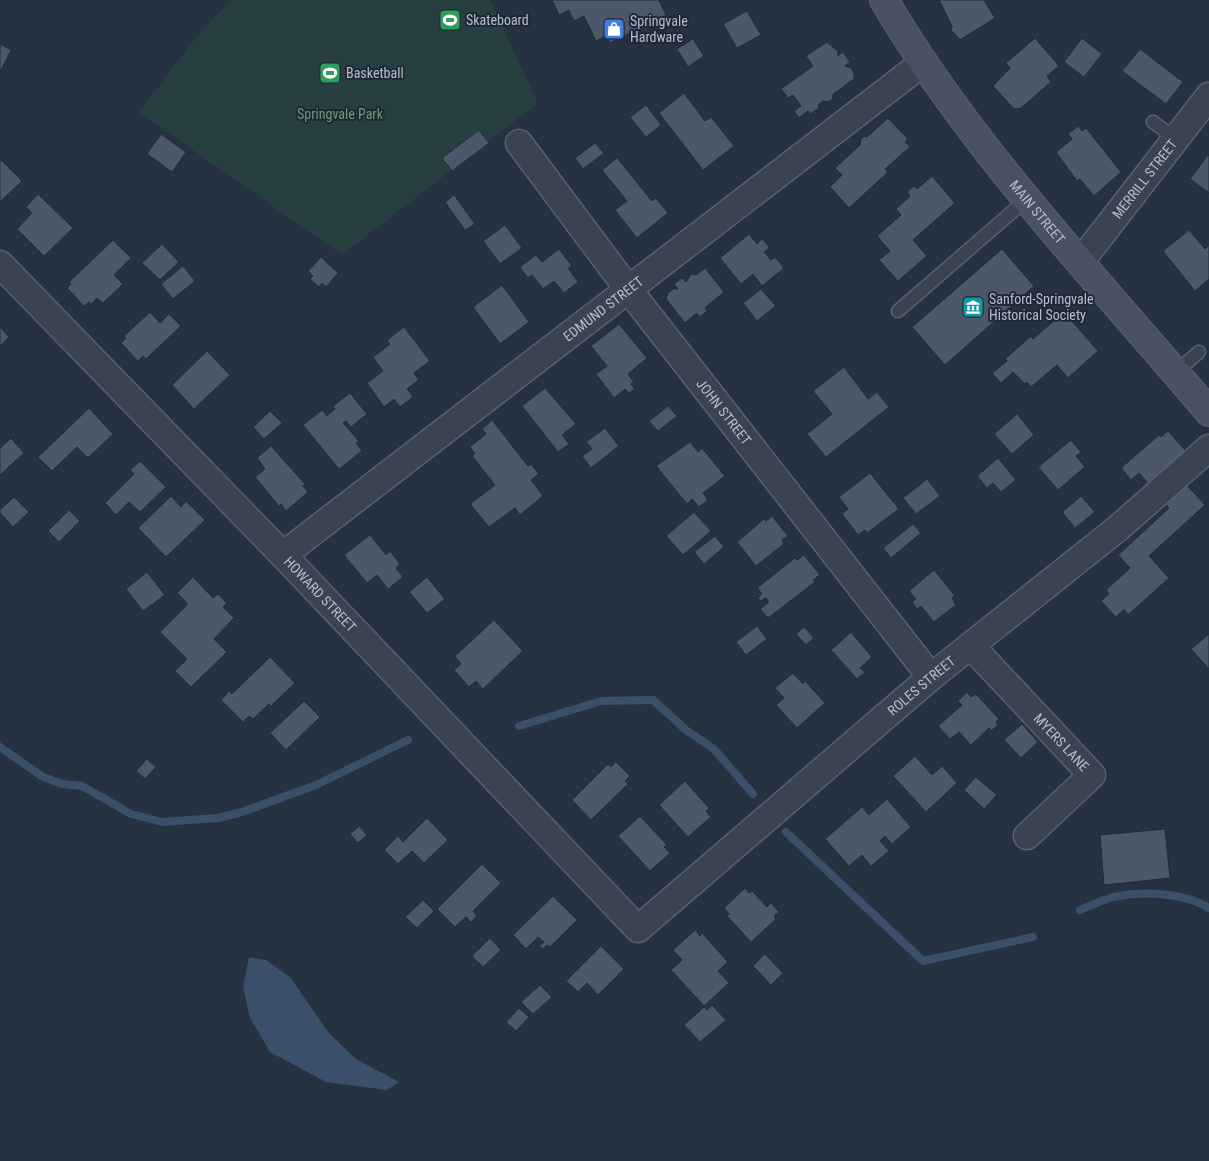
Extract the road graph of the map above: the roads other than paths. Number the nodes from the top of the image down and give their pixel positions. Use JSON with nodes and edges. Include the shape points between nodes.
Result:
{"nodes":[{"id":1,"x":884,"y":0,"type":"edge"},
{"id":2,"x":924,"y":62,"type":"junction"},
{"id":3,"x":1209,"y":96,"type":"edge"},
{"id":4,"x":1153,"y":122,"type":"dead end"},
{"id":5,"x":1176,"y":139,"type":"junction"},
{"id":6,"x":519,"y":143,"type":"dead end"},
{"id":7,"x":1027,"y":199,"type":"junction"},
{"id":8,"x":1080,"y":260,"type":"junction"},
{"id":9,"x":0,"y":264,"type":"edge"},
{"id":10,"x":628,"y":289,"type":"junction"},
{"id":11,"x":898,"y":311,"type":"dead end"},
{"id":12,"x":1199,"y":352,"type":"dead end"},
{"id":13,"x":1176,"y":372,"type":"junction"},
{"id":14,"x":1209,"y":412,"type":"edge"},
{"id":15,"x":1209,"y":448,"type":"edge"},
{"id":16,"x":282,"y":555,"type":"junction"},
{"id":17,"x":971,"y":646,"type":"junction"},
{"id":18,"x":931,"y":677,"type":"junction"},
{"id":19,"x":1027,"y":836,"type":"dead end"},
{"id":20,"x":638,"y":929,"type":"joint"}],
"edges":[{"from":1,"to":2,"type":"main road","name":"MAIN STREET"},
{"from":2,"to":7,"type":"main road","name":"MAIN STREET"},
{"from":2,"to":10,"type":"street","name":"EDMUND STREET"},
{"from":3,"to":5,"type":"street","name":"MERRILL STREET"},
{"from":4,"to":5,"type":"lane"},
{"from":5,"to":8,"type":"street","name":"MERRILL STREET"},
{"from":6,"to":10,"type":"street","name":"JOHN STREET"},
{"from":7,"to":8,"type":"main road","name":"MAIN STREET"},
{"from":7,"to":11,"type":"lane"},
{"from":8,"to":13,"type":"main road","name":"MAIN STREET"},
{"from":9,"to":16,"type":"street","name":"HOWARD STREET"},
{"from":10,"to":16,"type":"street","name":"EDMUND STREET"},
{"from":10,"to":18,"type":"street","name":"JOHN STREET"},
{"from":12,"to":13,"type":"lane"},
{"from":13,"to":14,"type":"main road","name":"MAIN STREET"},
{"from":15,"to":17,"type":"street","name":"ROLES STREET","via":[[1117,529]]},
{"from":16,"to":20,"type":"street","name":"HOWARD STREET"},
{"from":17,"to":18,"type":"street","name":"ROLES STREET"},
{"from":17,"to":19,"type":"street","name":"MYERS LANE","via":[[1092,775]]},
{"from":18,"to":20,"type":"street","name":"ROLES STREET"}]}
